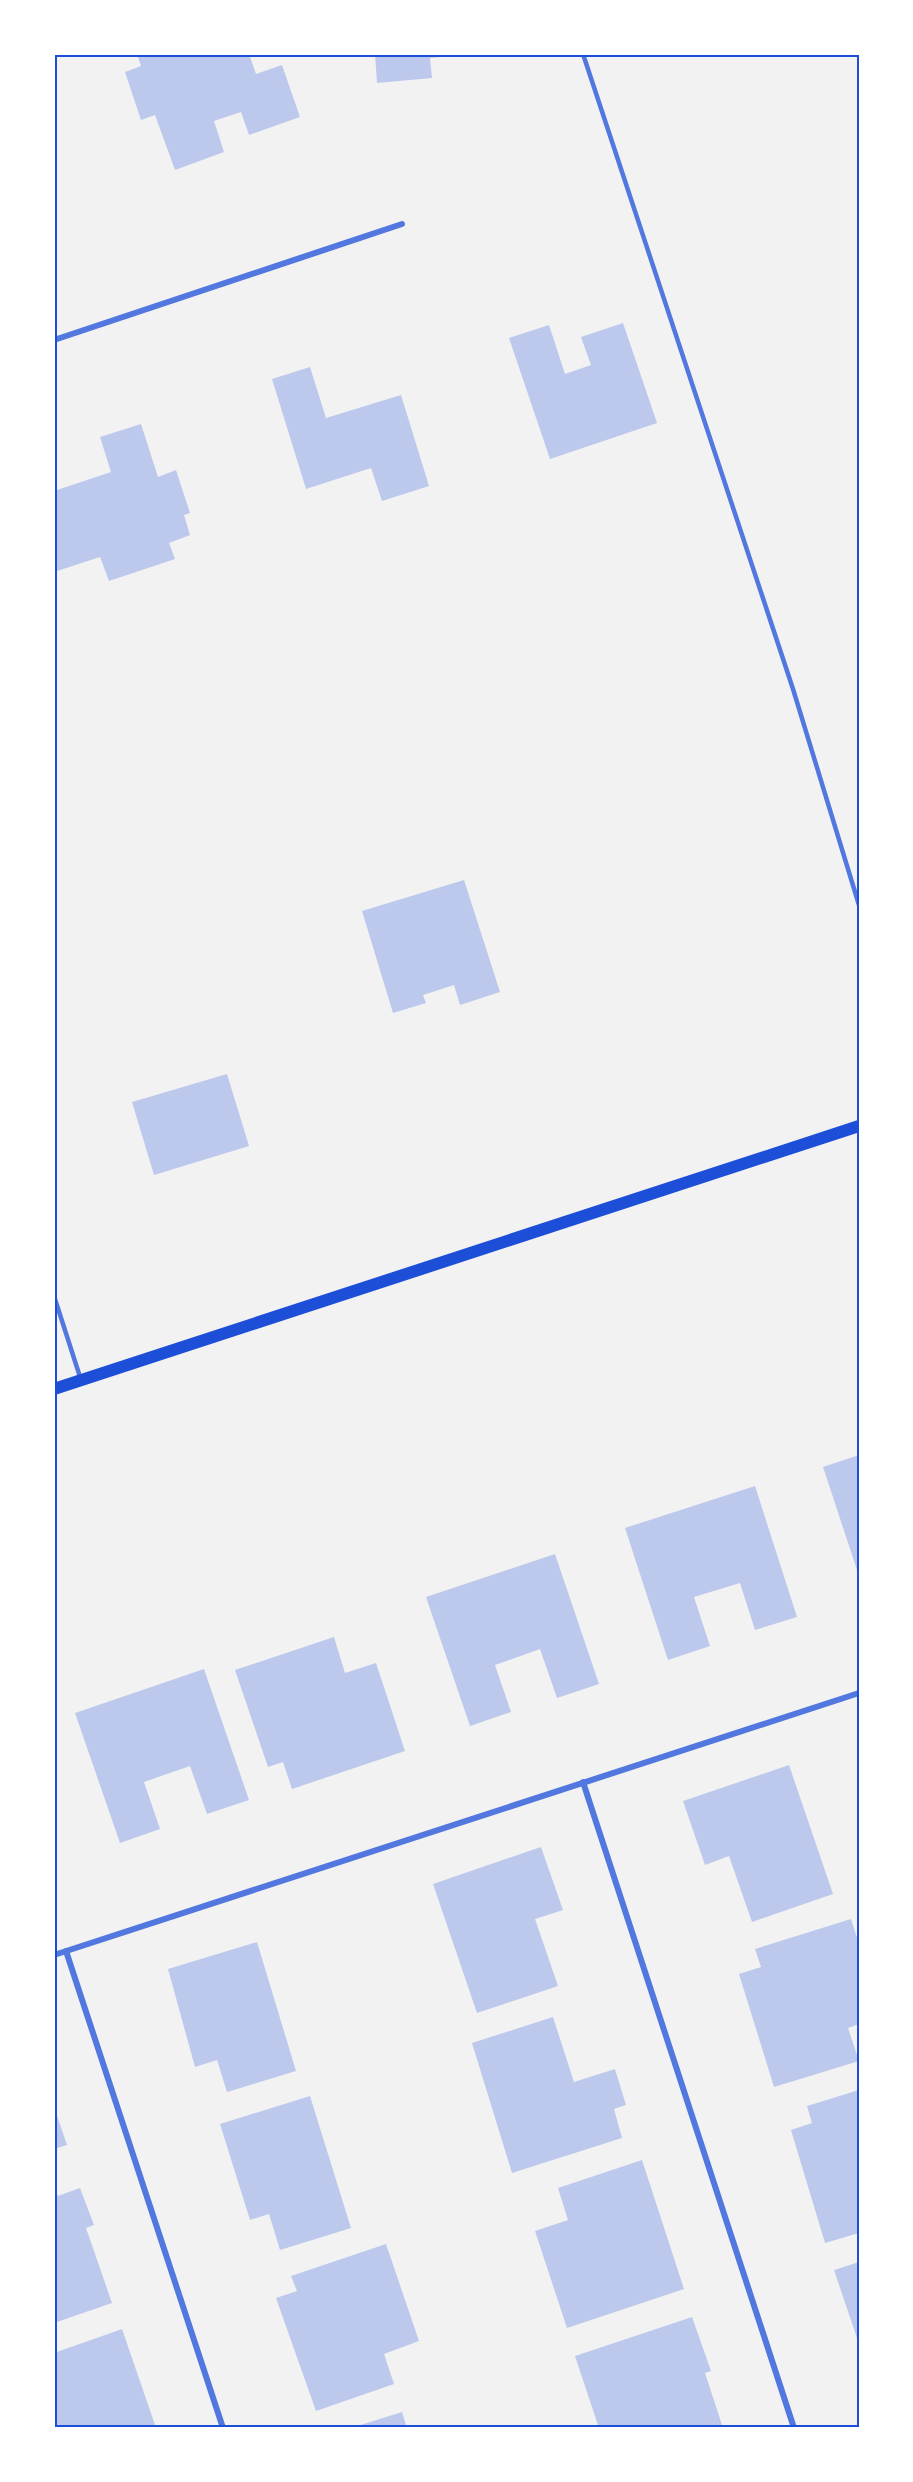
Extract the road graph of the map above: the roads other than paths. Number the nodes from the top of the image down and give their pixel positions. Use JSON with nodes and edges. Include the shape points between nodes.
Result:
{"nodes":[{"id":1,"x":583,"y":54,"type":"edge"},
{"id":2,"x":402,"y":224,"type":"dead end"},
{"id":3,"x":54,"y":340,"type":"edge"},
{"id":4,"x":859,"y":905,"type":"edge"},
{"id":5,"x":859,"y":1126,"type":"edge"},
{"id":6,"x":54,"y":1296,"type":"edge"},
{"id":7,"x":81,"y":1380,"type":"junction"},
{"id":8,"x":54,"y":1389,"type":"edge"},
{"id":9,"x":859,"y":1693,"type":"edge"},
{"id":10,"x":583,"y":1782,"type":"junction"},
{"id":11,"x":66,"y":1951,"type":"junction"},
{"id":12,"x":54,"y":1955,"type":"edge"},
{"id":13,"x":223,"y":2428,"type":"edge"},
{"id":14,"x":794,"y":2428,"type":"edge"}],
"edges":[{"from":1,"to":4,"type":"lane","via":[[793,689]]},
{"from":2,"to":3,"type":"street"},
{"from":5,"to":7,"type":"main road"},
{"from":6,"to":7,"type":"lane"},
{"from":7,"to":8,"type":"main road"},
{"from":9,"to":10,"type":"street"},
{"from":10,"to":11,"type":"street"},
{"from":10,"to":14,"type":"street"},
{"from":11,"to":12,"type":"street"},
{"from":11,"to":13,"type":"street"}]}
